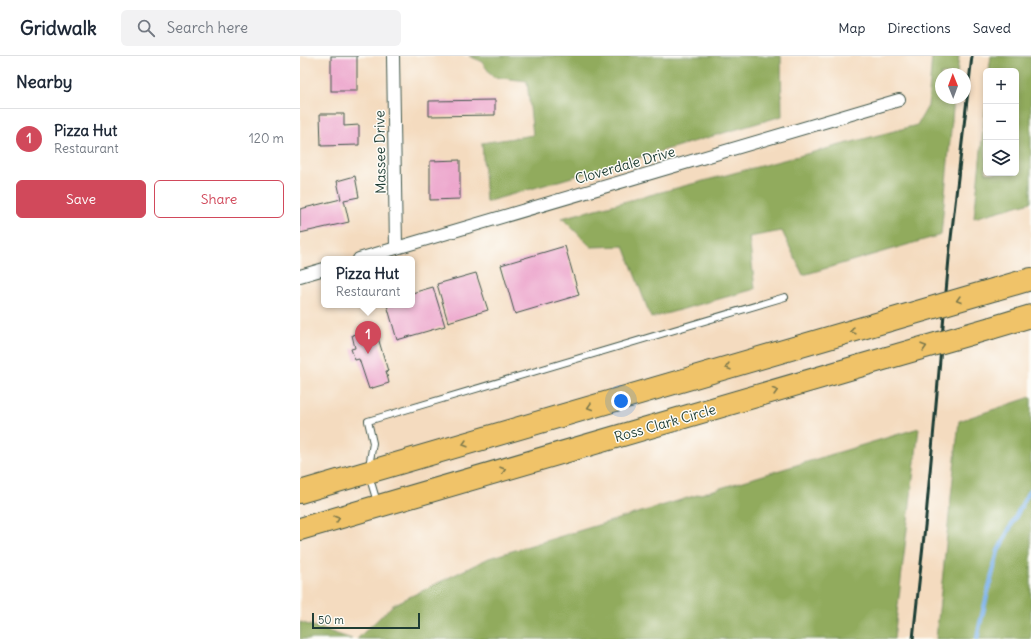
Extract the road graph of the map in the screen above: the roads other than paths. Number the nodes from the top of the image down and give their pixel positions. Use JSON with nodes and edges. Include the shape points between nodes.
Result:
{"nodes":[{"id":1,"x":393,"y":56,"type":"edge"},
{"id":2,"x":899,"y":100,"type":"dead end"},
{"id":3,"x":396,"y":248,"type":"junction"},
{"id":4,"x":369,"y":256,"type":"edge"},
{"id":5,"x":321,"y":270,"type":"edge"},
{"id":6,"x":300,"y":276,"type":"edge"},
{"id":7,"x":1031,"y":279,"type":"edge"},
{"id":8,"x":785,"y":297,"type":"dead end"},
{"id":9,"x":1031,"y":316,"type":"edge"},
{"id":10,"x":368,"y":472,"type":"junction"},
{"id":11,"x":300,"y":492,"type":"edge"},
{"id":12,"x":378,"y":507,"type":"junction"},
{"id":13,"x":300,"y":530,"type":"edge"}],
"edges":[{"from":1,"to":3,"type":"street","name":"Massee Drive"},
{"from":2,"to":3,"type":"street","name":"Cloverdale Drive"},
{"from":3,"to":4,"type":"street","name":"Cloverdale Drive"},
{"from":5,"to":6,"type":"street"},
{"from":7,"to":10,"type":"highway","one_way":true,"bridge":true},
{"from":8,"to":10,"type":"lane","via":[[368,421],[373,443]]},
{"from":12,"to":9,"type":"highway","name":"Ross Clark Circle","one_way":true,"bridge":true},
{"from":10,"to":11,"type":"highway"},
{"from":10,"to":12,"type":"lane"},
{"from":13,"to":12,"type":"highway","name":"Ross Clark Circle","one_way":true}]}
